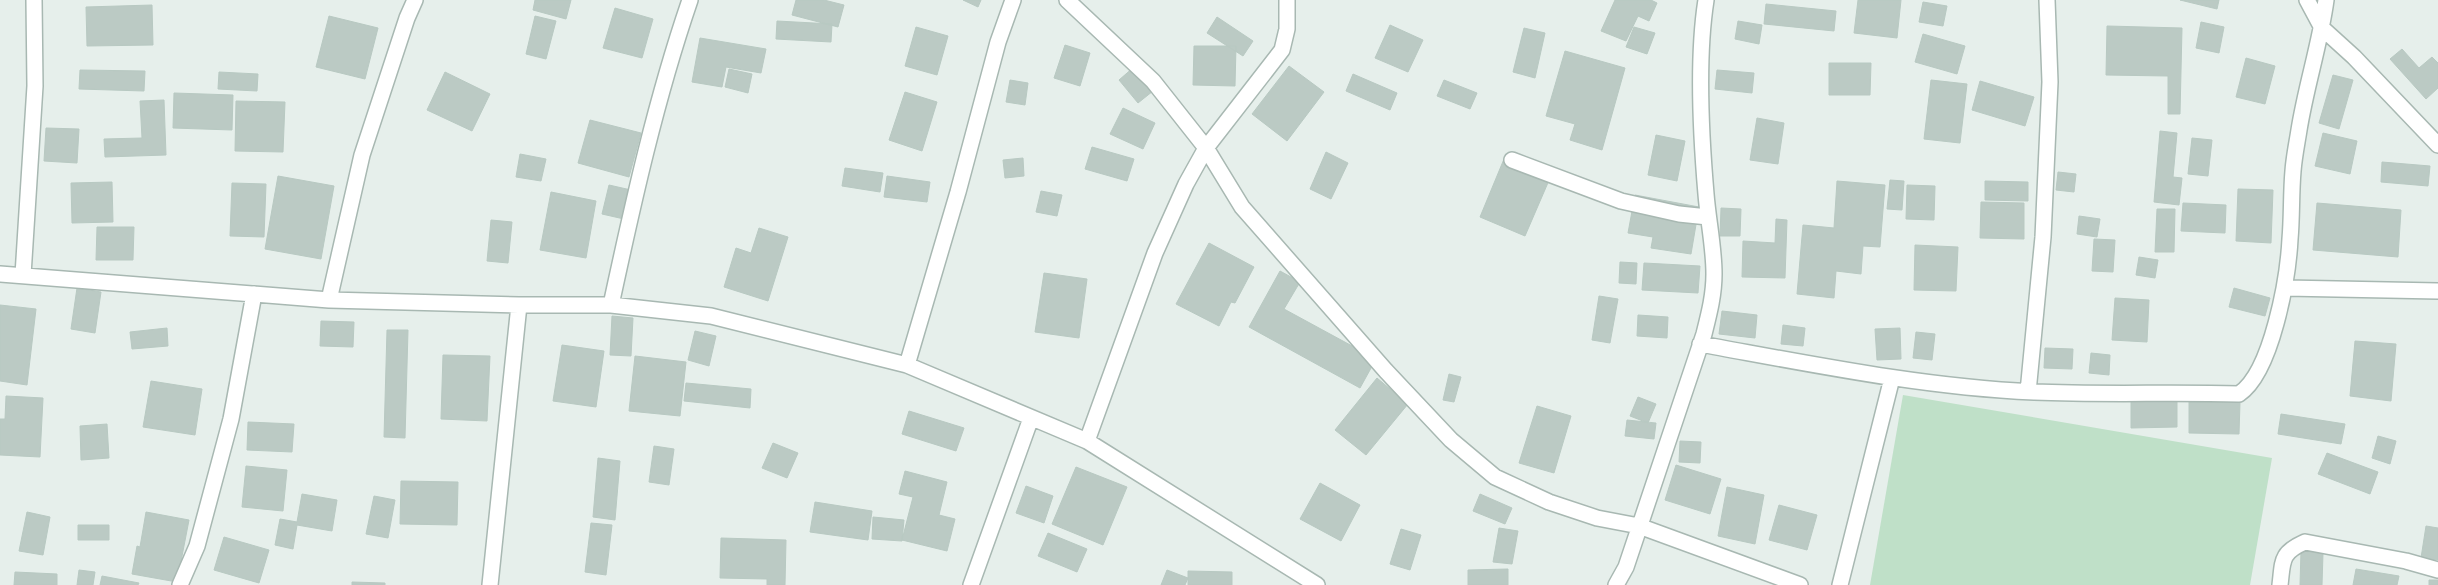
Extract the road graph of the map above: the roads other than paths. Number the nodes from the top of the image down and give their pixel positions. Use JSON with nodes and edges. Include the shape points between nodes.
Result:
{"nodes":[{"id":1,"x":34,"y":0,"type":"edge"},
{"id":2,"x":415,"y":0,"type":"edge"},
{"id":3,"x":690,"y":0,"type":"edge"},
{"id":4,"x":1013,"y":0,"type":"edge"},
{"id":5,"x":1067,"y":0,"type":"edge"},
{"id":6,"x":1286,"y":0,"type":"edge"},
{"id":7,"x":1706,"y":0,"type":"edge"},
{"id":8,"x":2047,"y":0,"type":"edge"},
{"id":9,"x":2307,"y":0,"type":"edge"},
{"id":10,"x":2326,"y":0,"type":"edge"},
{"id":11,"x":2322,"y":28,"type":"junction"},
{"id":12,"x":2438,"y":145,"type":"edge"},
{"id":13,"x":1206,"y":148,"type":"junction"},
{"id":14,"x":1512,"y":160,"type":"dead end"},
{"id":15,"x":1708,"y":217,"type":"junction"},
{"id":16,"x":0,"y":274,"type":"edge"},
{"id":17,"x":23,"y":275,"type":"junction"},
{"id":18,"x":2284,"y":288,"type":"junction"},
{"id":19,"x":2438,"y":291,"type":"edge"},
{"id":20,"x":254,"y":294,"type":"junction"},
{"id":21,"x":329,"y":300,"type":"junction"},
{"id":22,"x":519,"y":306,"type":"junction"},
{"id":23,"x":611,"y":306,"type":"junction"},
{"id":24,"x":1700,"y":344,"type":"junction"},
{"id":25,"x":907,"y":365,"type":"junction"},
{"id":26,"x":1892,"y":378,"type":"junction"},
{"id":27,"x":2028,"y":392,"type":"junction"},
{"id":28,"x":1031,"y":418,"type":"junction"},
{"id":29,"x":1087,"y":442,"type":"junction"},
{"id":30,"x":1639,"y":526,"type":"junction"},
{"id":31,"x":2438,"y":570,"type":"edge"},
{"id":32,"x":180,"y":585,"type":"edge"},
{"id":33,"x":490,"y":585,"type":"edge"},
{"id":34,"x":971,"y":585,"type":"edge"},
{"id":35,"x":1317,"y":585,"type":"edge"},
{"id":36,"x":1616,"y":585,"type":"edge"},
{"id":37,"x":1800,"y":585,"type":"edge"},
{"id":38,"x":1840,"y":585,"type":"edge"},
{"id":39,"x":2280,"y":585,"type":"edge"}],
"edges":[{"from":1,"to":17,"type":"street","via":[[35,86]]},
{"from":2,"to":21,"type":"street","via":[[362,155]]},
{"from":3,"to":23,"type":"street","via":[[637,188]]},
{"from":4,"to":25,"type":"street","via":[[998,42]]},
{"from":5,"to":13,"type":"street","via":[[1153,81]]},
{"from":6,"to":13,"type":"street","via":[[1287,29],[1282,50]]},
{"from":7,"to":15,"type":"street","via":[[1702,25],[1702,115]]},
{"from":8,"to":27,"type":"street","via":[[2050,82],[2043,228]]},
{"from":9,"to":11,"type":"street"},
{"from":10,"to":11,"type":"street"},
{"from":11,"to":12,"type":"street"},
{"from":11,"to":18,"type":"street","via":[[2302,112],[2293,170]]},
{"from":13,"to":29,"type":"street","via":[[1155,253]]},
{"from":13,"to":30,"type":"street","via":[[1242,207],[1451,440],[1495,477],[1597,518]]},
{"from":14,"to":15,"type":"street","via":[[1621,201]]},
{"from":15,"to":24,"type":"street","via":[[1714,273],[1712,303]]},
{"from":16,"to":17,"type":"street"},
{"from":17,"to":20,"type":"street"},
{"from":18,"to":19,"type":"street"},
{"from":18,"to":27,"type":"street","via":[[2268,350],[2252,382],[2239,394]]},
{"from":20,"to":21,"type":"street"},
{"from":20,"to":32,"type":"street","via":[[230,419],[197,546]]},
{"from":21,"to":22,"type":"street"},
{"from":22,"to":23,"type":"street"},
{"from":22,"to":33,"type":"street"},
{"from":23,"to":25,"type":"street","via":[[711,316]]},
{"from":24,"to":26,"type":"street"},
{"from":24,"to":30,"type":"street"},
{"from":25,"to":28,"type":"street"},
{"from":26,"to":27,"type":"street"},
{"from":26,"to":38,"type":"street"},
{"from":28,"to":29,"type":"street"},
{"from":28,"to":34,"type":"street"},
{"from":29,"to":35,"type":"street"},
{"from":30,"to":36,"type":"street","via":[[1626,567]]},
{"from":30,"to":37,"type":"street"},
{"from":31,"to":39,"type":"street","via":[[2406,560],[2304,542],[2284,554]]}]}
